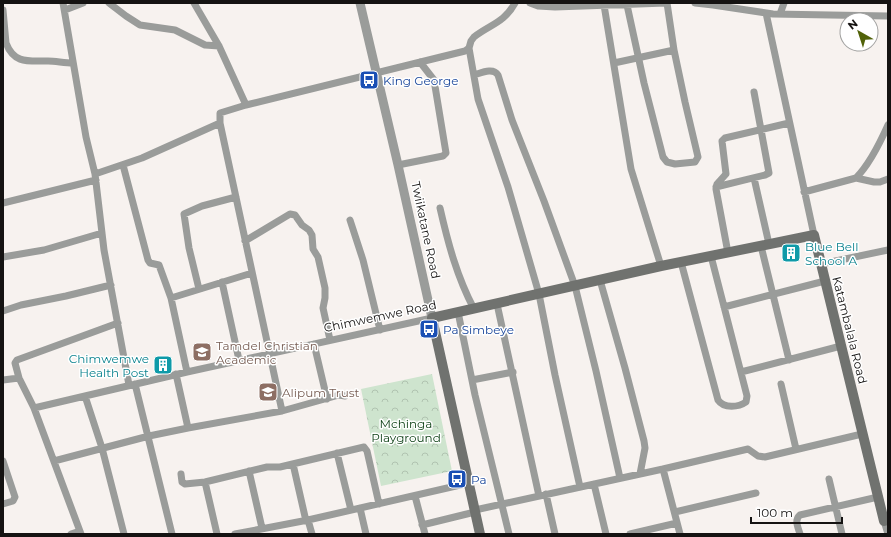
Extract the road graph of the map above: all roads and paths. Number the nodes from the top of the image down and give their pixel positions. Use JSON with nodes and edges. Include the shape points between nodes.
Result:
{"nodes":[{"id":1,"x":83,"y":3,"type":"edge"},
{"id":2,"x":109,"y":3,"type":"edge"},
{"id":3,"x":194,"y":3,"type":"edge"},
{"id":4,"x":360,"y":3,"type":"edge"},
{"id":5,"x":515,"y":3,"type":"edge"},
{"id":6,"x":530,"y":3,"type":"edge"},
{"id":7,"x":666,"y":3,"type":"edge"},
{"id":8,"x":695,"y":3,"type":"edge"},
{"id":9,"x":539,"y":4,"type":"edge"},
{"id":10,"x":627,"y":4,"type":"junction"},
{"id":11,"x":713,"y":4,"type":"edge"},
{"id":12,"x":783,"y":4,"type":"edge"},
{"id":13,"x":604,"y":5,"type":"junction"},
{"id":14,"x":64,"y":7,"type":"edge"},
{"id":15,"x":3,"y":10,"type":"edge"},
{"id":16,"x":766,"y":13,"type":"junction"},
{"id":17,"x":780,"y":14,"type":"junction"},
{"id":18,"x":888,"y":16,"type":"edge"},
{"id":19,"x":219,"y":46,"type":"junction"},
{"id":20,"x":469,"y":48,"type":"junction"},
{"id":21,"x":674,"y":50,"type":"junction"},
{"id":22,"x":639,"y":58,"type":"junction"},
{"id":23,"x":420,"y":62,"type":"junction"},
{"id":24,"x":73,"y":64,"type":"junction"},
{"id":25,"x":614,"y":64,"type":"junction"},
{"id":26,"x":377,"y":72,"type":"junction"},
{"id":27,"x":474,"y":75,"type":"junction"},
{"id":28,"x":754,"y":92,"type":"dead end"},
{"id":29,"x":246,"y":105,"type":"junction"},
{"id":30,"x":220,"y":123,"type":"junction"},
{"id":31,"x":789,"y":123,"type":"junction"},
{"id":32,"x":888,"y":126,"type":"edge"},
{"id":33,"x":761,"y":130,"type":"junction"},
{"id":34,"x":123,"y":165,"type":"junction"},
{"id":35,"x":398,"y":165,"type":"junction"},
{"id":36,"x":96,"y":177,"type":"junction"},
{"id":37,"x":754,"y":178,"type":"junction"},
{"id":38,"x":856,"y":178,"type":"junction"},
{"id":39,"x":888,"y":180,"type":"edge"},
{"id":40,"x":716,"y":187,"type":"junction"},
{"id":41,"x":804,"y":192,"type":"junction"},
{"id":42,"x":236,"y":197,"type":"junction"},
{"id":43,"x":3,"y":203,"type":"edge"},
{"id":44,"x":440,"y":208,"type":"dead end"},
{"id":45,"x":350,"y":220,"type":"dead end"},
{"id":46,"x":102,"y":233,"type":"junction"},
{"id":47,"x":814,"y":235,"type":"junction"},
{"id":48,"x":245,"y":240,"type":"junction"},
{"id":49,"x":765,"y":245,"type":"junction"},
{"id":50,"x":888,"y":250,"type":"edge"},
{"id":51,"x":728,"y":252,"type":"junction"},
{"id":52,"x":711,"y":256,"type":"junction"},
{"id":53,"x":3,"y":257,"type":"edge"},
{"id":54,"x":681,"y":262,"type":"junction"},
{"id":55,"x":820,"y":264,"type":"junction"},
{"id":56,"x":661,"y":266,"type":"junction"},
{"id":57,"x":252,"y":274,"type":"junction"},
{"id":58,"x":600,"y":280,"type":"junction"},
{"id":59,"x":825,"y":281,"type":"junction"},
{"id":60,"x":222,"y":282,"type":"junction"},
{"id":61,"x":111,"y":285,"type":"junction"},
{"id":62,"x":575,"y":286,"type":"junction"},
{"id":63,"x":199,"y":289,"type":"junction"},
{"id":64,"x":539,"y":294,"type":"junction"},
{"id":65,"x":773,"y":294,"type":"junction"},
{"id":66,"x":171,"y":298,"type":"junction"},
{"id":67,"x":497,"y":304,"type":"junction"},
{"id":68,"x":724,"y":307,"type":"junction"},
{"id":69,"x":474,"y":309,"type":"junction"},
{"id":70,"x":3,"y":311,"type":"edge"},
{"id":71,"x":458,"y":312,"type":"junction"},
{"id":72,"x":432,"y":318,"type":"junction"},
{"id":73,"x":118,"y":323,"type":"junction"},
{"id":74,"x":380,"y":330,"type":"junction"},
{"id":75,"x":330,"y":340,"type":"junction"},
{"id":76,"x":314,"y":344,"type":"junction"},
{"id":77,"x":840,"y":346,"type":"junction"},
{"id":78,"x":270,"y":354,"type":"junction"},
{"id":79,"x":239,"y":360,"type":"junction"},
{"id":80,"x":789,"y":360,"type":"junction"},
{"id":81,"x":187,"y":372,"type":"junction"},
{"id":82,"x":513,"y":372,"type":"junction"},
{"id":83,"x":741,"y":372,"type":"junction"},
{"id":84,"x":176,"y":374,"type":"junction"},
{"id":85,"x":19,"y":378,"type":"junction"},
{"id":86,"x":3,"y":380,"type":"edge"},
{"id":87,"x":472,"y":380,"type":"junction"},
{"id":88,"x":132,"y":384,"type":"junction"},
{"id":89,"x":781,"y":384,"type":"dead end"},
{"id":90,"x":85,"y":396,"type":"junction"},
{"id":91,"x":345,"y":396,"type":"dead end"},
{"id":92,"x":327,"y":399,"type":"junction"},
{"id":93,"x":34,"y":408,"type":"junction"},
{"id":94,"x":282,"y":411,"type":"junction"},
{"id":95,"x":188,"y":428,"type":"junction"},
{"id":96,"x":862,"y":434,"type":"junction"},
{"id":97,"x":148,"y":436,"type":"junction"},
{"id":98,"x":102,"y":448,"type":"junction"},
{"id":99,"x":796,"y":449,"type":"junction"},
{"id":100,"x":337,"y":453,"type":"junction"},
{"id":101,"x":3,"y":461,"type":"edge"},
{"id":102,"x":54,"y":461,"type":"junction"},
{"id":103,"x":293,"y":464,"type":"junction"},
{"id":104,"x":663,"y":469,"type":"junction"},
{"id":105,"x":249,"y":471,"type":"junction"},
{"id":106,"x":181,"y":474,"type":"dead end"},
{"id":107,"x":640,"y":474,"type":"junction"},
{"id":108,"x":620,"y":478,"type":"junction"},
{"id":109,"x":829,"y":479,"type":"dead end"},
{"id":110,"x":205,"y":482,"type":"junction"},
{"id":111,"x":469,"y":483,"type":"junction"},
{"id":112,"x":594,"y":484,"type":"junction"},
{"id":113,"x":580,"y":487,"type":"junction"},
{"id":114,"x":756,"y":493,"type":"dead end"},
{"id":115,"x":543,"y":495,"type":"junction"},
{"id":116,"x":415,"y":496,"type":"junction"},
{"id":117,"x":878,"y":497,"type":"junction"},
{"id":118,"x":3,"y":504,"type":"edge"},
{"id":119,"x":379,"y":504,"type":"junction"},
{"id":120,"x":502,"y":504,"type":"junction"},
{"id":121,"x":835,"y":506,"type":"junction"},
{"id":122,"x":360,"y":508,"type":"junction"},
{"id":123,"x":351,"y":510,"type":"junction"},
{"id":124,"x":475,"y":511,"type":"junction"},
{"id":125,"x":674,"y":512,"type":"junction"},
{"id":126,"x":307,"y":520,"type":"junction"},
{"id":127,"x":886,"y":520,"type":"edge"},
{"id":128,"x":677,"y":523,"type":"junction"},
{"id":129,"x":422,"y":525,"type":"junction"},
{"id":130,"x":262,"y":528,"type":"junction"},
{"id":131,"x":81,"y":532,"type":"edge"},
{"id":132,"x":71,"y":534,"type":"edge"},
{"id":133,"x":124,"y":534,"type":"edge"},
{"id":134,"x":172,"y":534,"type":"edge"},
{"id":135,"x":217,"y":534,"type":"edge"},
{"id":136,"x":235,"y":534,"type":"edge"},
{"id":137,"x":312,"y":534,"type":"edge"},
{"id":138,"x":366,"y":534,"type":"edge"},
{"id":139,"x":425,"y":534,"type":"edge"},
{"id":140,"x":480,"y":534,"type":"edge"},
{"id":141,"x":509,"y":534,"type":"edge"},
{"id":142,"x":555,"y":534,"type":"edge"},
{"id":143,"x":606,"y":534,"type":"edge"},
{"id":144,"x":630,"y":534,"type":"edge"},
{"id":145,"x":680,"y":534,"type":"edge"},
{"id":146,"x":800,"y":534,"type":"edge"},
{"id":147,"x":842,"y":534,"type":"edge"},
{"id":148,"x":888,"y":534,"type":"edge"}],
"edges":[{"from":1,"to":14,"type":"street"},
{"from":2,"to":19,"type":"street","via":[[140,25],[175,30],[204,45]]},
{"from":3,"to":19,"type":"street"},
{"from":4,"to":26,"type":"street","name":"Twiikatane Road"},
{"from":5,"to":20,"type":"street","via":[[503,19],[474,37]]},
{"from":6,"to":9,"type":"street"},
{"from":7,"to":10,"type":"street"},
{"from":7,"to":21,"type":"street"},
{"from":8,"to":11,"type":"street"},
{"from":9,"to":13,"type":"street","via":[[556,7]]},
{"from":10,"to":13,"type":"street"},
{"from":10,"to":22,"type":"street"},
{"from":11,"to":16,"type":"street"},
{"from":12,"to":17,"type":"street"},
{"from":13,"to":25,"type":"street"},
{"from":14,"to":24,"type":"street"},
{"from":15,"to":24,"type":"street","via":[[6,43],[14,56],[24,61]]},
{"from":16,"to":17,"type":"street"},
{"from":16,"to":31,"type":"street","name":"Katambalala Road"},
{"from":17,"to":18,"type":"street"},
{"from":19,"to":29,"type":"street"},
{"from":20,"to":23,"type":"street"},
{"from":20,"to":27,"type":"street"},
{"from":21,"to":22,"type":"street"},
{"from":21,"to":22,"type":"street","via":[[698,154],[695,162],[670,164],[664,160]]},
{"from":22,"to":25,"type":"street"},
{"from":23,"to":26,"type":"street"},
{"from":23,"to":35,"type":"street","via":[[434,80],[446,153],[443,156]]},
{"from":24,"to":36,"type":"street"},
{"from":25,"to":56,"type":"street","via":[[631,169]]},
{"from":26,"to":29,"type":"street"},
{"from":26,"to":35,"type":"street","name":"Twiikatane Road"},
{"from":27,"to":62,"type":"street","via":[[497,72],[514,126]]},
{"from":27,"to":64,"type":"street","via":[[482,111],[508,187]]},
{"from":28,"to":33,"type":"street"},
{"from":29,"to":30,"type":"street","via":[[220,112]]},
{"from":30,"to":34,"type":"street"},
{"from":30,"to":42,"type":"street"},
{"from":31,"to":33,"type":"street"},
{"from":31,"to":41,"type":"street","name":"Katambalala Road"},
{"from":32,"to":38,"type":"street"},
{"from":33,"to":37,"type":"street","via":[[769,173]]},
{"from":33,"to":40,"type":"street","via":[[723,139],[726,174]]},
{"from":34,"to":36,"type":"street"},
{"from":34,"to":66,"type":"street","via":[[148,260],[159,265]]},
{"from":35,"to":72,"type":"street","name":"Twiikatane Road"},
{"from":36,"to":43,"type":"street"},
{"from":36,"to":46,"type":"street"},
{"from":37,"to":40,"type":"street"},
{"from":37,"to":49,"type":"street"},
{"from":38,"to":39,"type":"street","via":[[874,182]]},
{"from":38,"to":41,"type":"street"},
{"from":40,"to":51,"type":"street"},
{"from":41,"to":47,"type":"street","name":"Katambalala Road"},
{"from":42,"to":48,"type":"street"},
{"from":42,"to":63,"type":"street","via":[[202,206],[184,214]]},
{"from":44,"to":69,"type":"street","via":[[462,286]]},
{"from":45,"to":74,"type":"street","via":[[363,260]]},
{"from":46,"to":53,"type":"street","via":[[44,250]]},
{"from":46,"to":61,"type":"street"},
{"from":47,"to":49,"type":"main road","name":"Chimwemwe Road"},
{"from":47,"to":55,"type":"main road","name":"Katambalala Road"},
{"from":48,"to":57,"type":"street"},
{"from":48,"to":75,"type":"street","via":[[290,214],[295,215],[309,230],[325,288],[323,308]]},
{"from":49,"to":51,"type":"main road","name":"Chimwemwe Road"},
{"from":49,"to":65,"type":"street"},
{"from":50,"to":55,"type":"street"},
{"from":51,"to":52,"type":"main road","name":"Chimwemwe Road"},
{"from":52,"to":54,"type":"main road","name":"Chimwemwe Road"},
{"from":52,"to":68,"type":"street"},
{"from":54,"to":56,"type":"main road","name":"Chimwemwe Road"},
{"from":54,"to":83,"type":"street","via":[[717,397],[723,405],[746,402]]},
{"from":55,"to":59,"type":"main road","name":"Katambalala Road"},
{"from":56,"to":58,"type":"main road","name":"Chimwemwe Road"},
{"from":57,"to":60,"type":"street"},
{"from":57,"to":78,"type":"street"},
{"from":58,"to":62,"type":"main road","name":"Chimwemwe Road"},
{"from":58,"to":107,"type":"street","via":[[644,441]]},
{"from":59,"to":65,"type":"street"},
{"from":59,"to":77,"type":"main road","name":"Katambalala Road"},
{"from":60,"to":63,"type":"street"},
{"from":60,"to":79,"type":"street"},
{"from":61,"to":70,"type":"street","via":[[21,304]]},
{"from":61,"to":73,"type":"street"},
{"from":62,"to":64,"type":"main road","name":"Chimwemwe Road"},
{"from":62,"to":108,"type":"street"},
{"from":63,"to":66,"type":"street"},
{"from":64,"to":67,"type":"main road","name":"Chimwemwe Road"},
{"from":64,"to":113,"type":"street"},
{"from":65,"to":68,"type":"street"},
{"from":65,"to":80,"type":"street"},
{"from":66,"to":81,"type":"street"},
{"from":67,"to":69,"type":"main road","name":"Chimwemwe Road"},
{"from":67,"to":82,"type":"street"},
{"from":68,"to":83,"type":"street"},
{"from":69,"to":71,"type":"main road","name":"Chimwemwe Road"},
{"from":71,"to":72,"type":"main road","name":"Chimwemwe Road"},
{"from":71,"to":87,"type":"street"},
{"from":72,"to":74,"type":"street","name":"Chimwemwe Road"},
{"from":72,"to":111,"type":"main road","name":"Twiikatane Road"},
{"from":73,"to":85,"type":"street","via":[[16,361]]},
{"from":73,"to":88,"type":"street"},
{"from":74,"to":75,"type":"street","name":"Chimwemwe Road"},
{"from":75,"to":76,"type":"street","name":"Chimwemwe Road"},
{"from":76,"to":78,"type":"street","name":"Chimwemwe Road"},
{"from":76,"to":92,"type":"street"},
{"from":77,"to":80,"type":"street"},
{"from":77,"to":96,"type":"main road","name":"Katambalala Road"},
{"from":78,"to":79,"type":"street","name":"Chimwemwe Road"},
{"from":78,"to":94,"type":"street"},
{"from":79,"to":81,"type":"street","name":"Chimwemwe Road"},
{"from":80,"to":83,"type":"street"},
{"from":81,"to":84,"type":"street","name":"Chimwemwe Road"},
{"from":82,"to":87,"type":"street"},
{"from":82,"to":115,"type":"street"},
{"from":84,"to":88,"type":"street","name":"Chimwemwe Road"},
{"from":84,"to":95,"type":"street"},
{"from":85,"to":86,"type":"street"},
{"from":85,"to":93,"type":"street"},
{"from":87,"to":120,"type":"street"},
{"from":88,"to":90,"type":"street","name":"Chimwemwe Road"},
{"from":88,"to":97,"type":"street"},
{"from":89,"to":99,"type":"street"},
{"from":90,"to":93,"type":"street","name":"Chimwemwe Road"},
{"from":90,"to":98,"type":"street"},
{"from":91,"to":92,"type":"street"},
{"from":92,"to":94,"type":"street"},
{"from":93,"to":102,"type":"street"},
{"from":94,"to":95,"type":"street"},
{"from":95,"to":97,"type":"street"},
{"from":96,"to":99,"type":"street"},
{"from":96,"to":117,"type":"main road","name":"Katambalala Road"},
{"from":97,"to":98,"type":"street"},
{"from":97,"to":134,"type":"street"},
{"from":98,"to":102,"type":"street"},
{"from":98,"to":133,"type":"street"},
{"from":99,"to":104,"type":"street","via":[[762,457],[746,449]]},
{"from":100,"to":103,"type":"street"},
{"from":100,"to":119,"type":"street","via":[[362,447],[367,449]]},
{"from":100,"to":123,"type":"street"},
{"from":101,"to":118,"type":"street","via":[[15,498]]},
{"from":102,"to":131,"type":"street"},
{"from":103,"to":105,"type":"street"},
{"from":103,"to":126,"type":"street"},
{"from":104,"to":107,"type":"street"},
{"from":104,"to":125,"type":"street"},
{"from":105,"to":110,"type":"street"},
{"from":105,"to":130,"type":"street"},
{"from":106,"to":110,"type":"street","via":[[182,482],[185,484]]},
{"from":107,"to":108,"type":"street"},
{"from":108,"to":112,"type":"street"},
{"from":109,"to":121,"type":"street"},
{"from":110,"to":135,"type":"street"},
{"from":111,"to":116,"type":"street"},
{"from":111,"to":124,"type":"main road","name":"Twiikatane Road"},
{"from":112,"to":113,"type":"street"},
{"from":112,"to":143,"type":"street"},
{"from":113,"to":115,"type":"street"},
{"from":114,"to":125,"type":"street"},
{"from":115,"to":120,"type":"street"},
{"from":115,"to":142,"type":"street"},
{"from":116,"to":119,"type":"street"},
{"from":116,"to":129,"type":"street"},
{"from":117,"to":121,"type":"street"},
{"from":117,"to":127,"type":"main road","name":"Katambalala Road"},
{"from":119,"to":122,"type":"street"},
{"from":120,"to":124,"type":"street"},
{"from":120,"to":141,"type":"street"},
{"from":121,"to":146,"type":"street","via":[[798,517],[796,522]]},
{"from":121,"to":147,"type":"street"},
{"from":122,"to":123,"type":"street"},
{"from":122,"to":138,"type":"street"},
{"from":123,"to":126,"type":"street"},
{"from":124,"to":129,"type":"street"},
{"from":124,"to":140,"type":"main road","name":"Twiikatane Road"},
{"from":125,"to":128,"type":"street"},
{"from":126,"to":130,"type":"street"},
{"from":126,"to":137,"type":"street"},
{"from":127,"to":148,"type":"street","name":"Katambalala Road"},
{"from":128,"to":144,"type":"street"},
{"from":128,"to":145,"type":"street"},
{"from":129,"to":139,"type":"street"},
{"from":130,"to":136,"type":"street"},
{"from":131,"to":132,"type":"street"}]}
